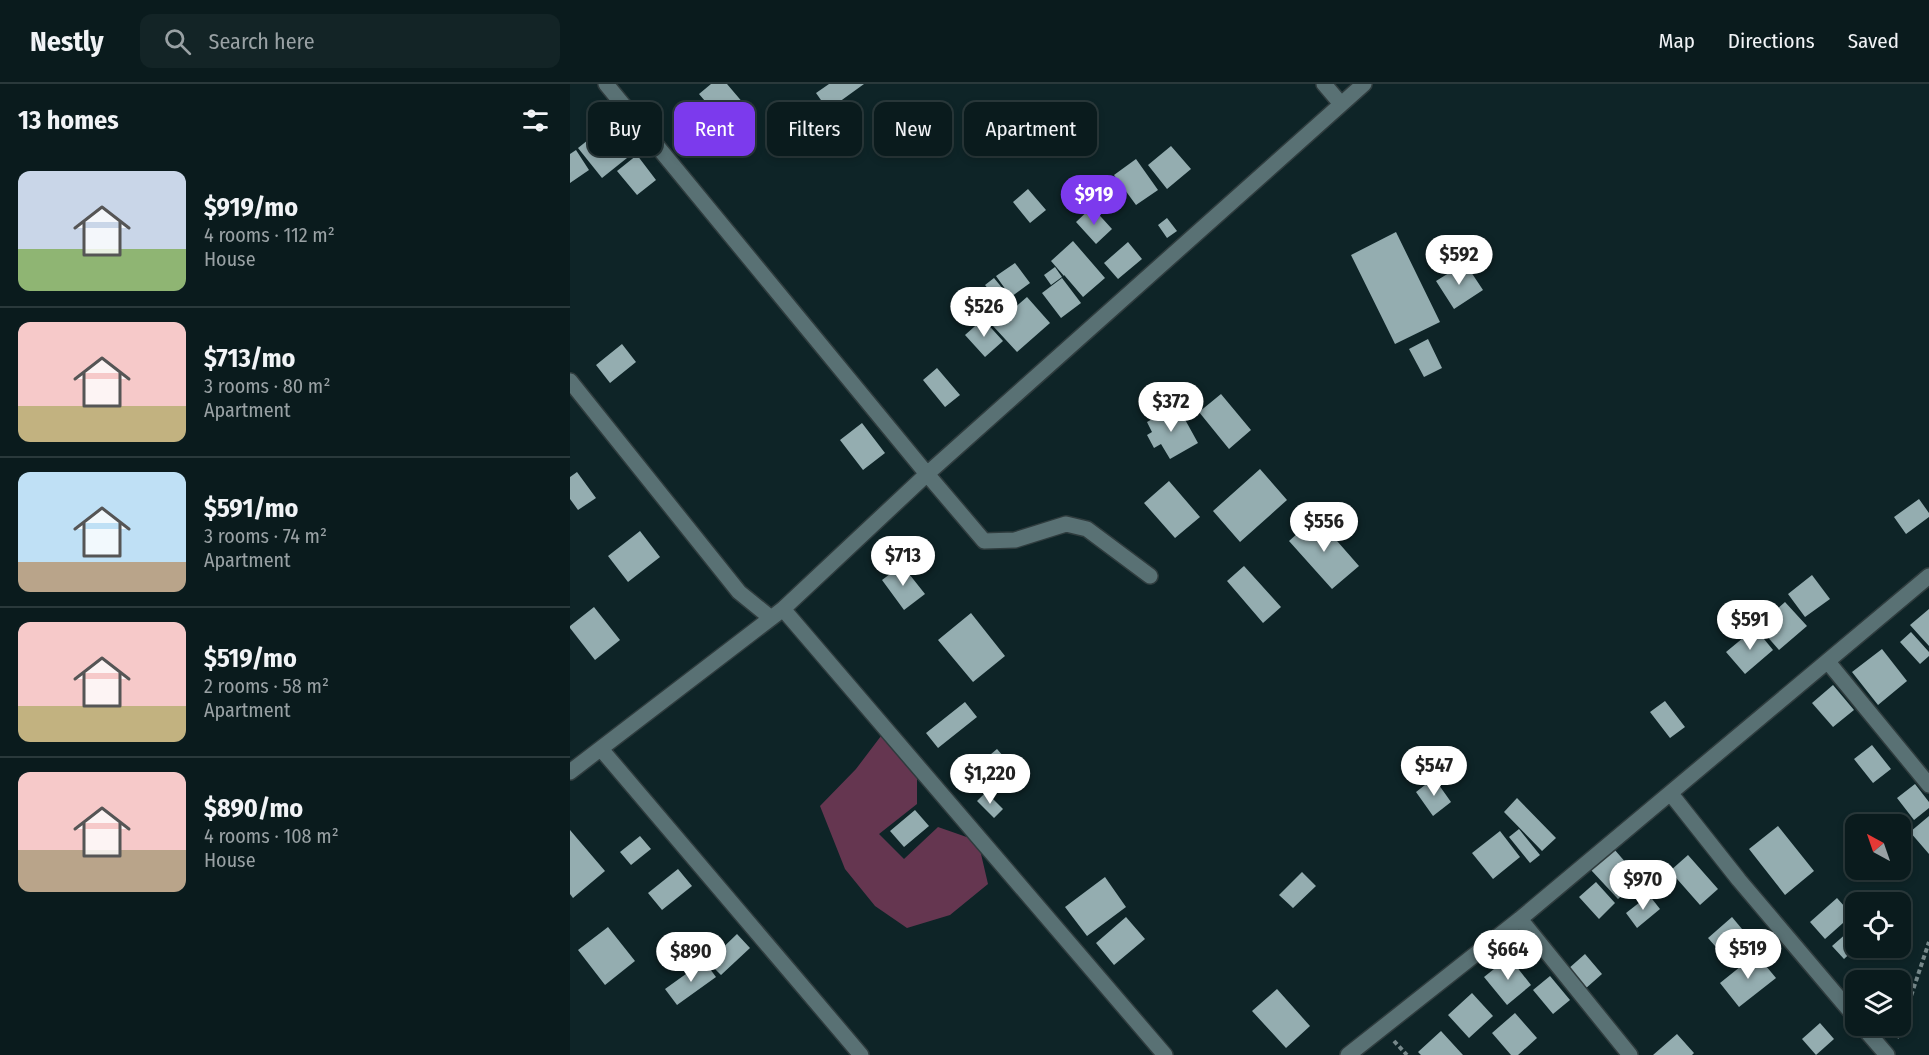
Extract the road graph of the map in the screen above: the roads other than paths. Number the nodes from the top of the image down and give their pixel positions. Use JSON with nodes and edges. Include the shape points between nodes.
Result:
{"nodes":[{"id":1,"x":606,"y":84,"type":"edge"},
{"id":2,"x":1324,"y":84,"type":"edge"},
{"id":3,"x":1364,"y":84,"type":"edge"},
{"id":4,"x":1341,"y":104,"type":"junction"},
{"id":5,"x":570,"y":381,"type":"edge"},
{"id":6,"x":927,"y":474,"type":"junction"},
{"id":7,"x":1150,"y":576,"type":"dead end"},
{"id":8,"x":1929,"y":576,"type":"edge"},
{"id":9,"x":777,"y":613,"type":"junction"},
{"id":10,"x":1828,"y":662,"type":"junction"},
{"id":11,"x":601,"y":749,"type":"junction"},
{"id":12,"x":570,"y":772,"type":"edge"},
{"id":13,"x":1929,"y":785,"type":"edge"},
{"id":14,"x":1671,"y":794,"type":"junction"},
{"id":15,"x":1520,"y":919,"type":"junction"},
{"id":16,"x":1845,"y":1005,"type":"edge"},
{"id":17,"x":1875,"y":1036,"type":"edge"},
{"id":18,"x":1891,"y":1049,"type":"edge"},
{"id":19,"x":861,"y":1055,"type":"edge"},
{"id":20,"x":1165,"y":1055,"type":"edge"},
{"id":21,"x":1348,"y":1055,"type":"edge"},
{"id":22,"x":1630,"y":1055,"type":"edge"}],
"edges":[{"from":1,"to":6,"type":"street"},
{"from":2,"to":4,"type":"street"},
{"from":3,"to":4,"type":"street"},
{"from":4,"to":6,"type":"street"},
{"from":5,"to":9,"type":"street","via":[[739,592]]},
{"from":6,"to":7,"type":"street","via":[[984,542],[1015,540],[1066,524],[1087,529]]},
{"from":6,"to":9,"type":"street"},
{"from":8,"to":10,"type":"street"},
{"from":9,"to":11,"type":"street"},
{"from":9,"to":20,"type":"street"},
{"from":10,"to":13,"type":"street"},
{"from":10,"to":14,"type":"street"},
{"from":11,"to":12,"type":"street"},
{"from":11,"to":19,"type":"street"},
{"from":14,"to":15,"type":"street"},
{"from":14,"to":16,"type":"street"},
{"from":15,"to":21,"type":"street"},
{"from":15,"to":22,"type":"street"},
{"from":17,"to":18,"type":"street"}]}
